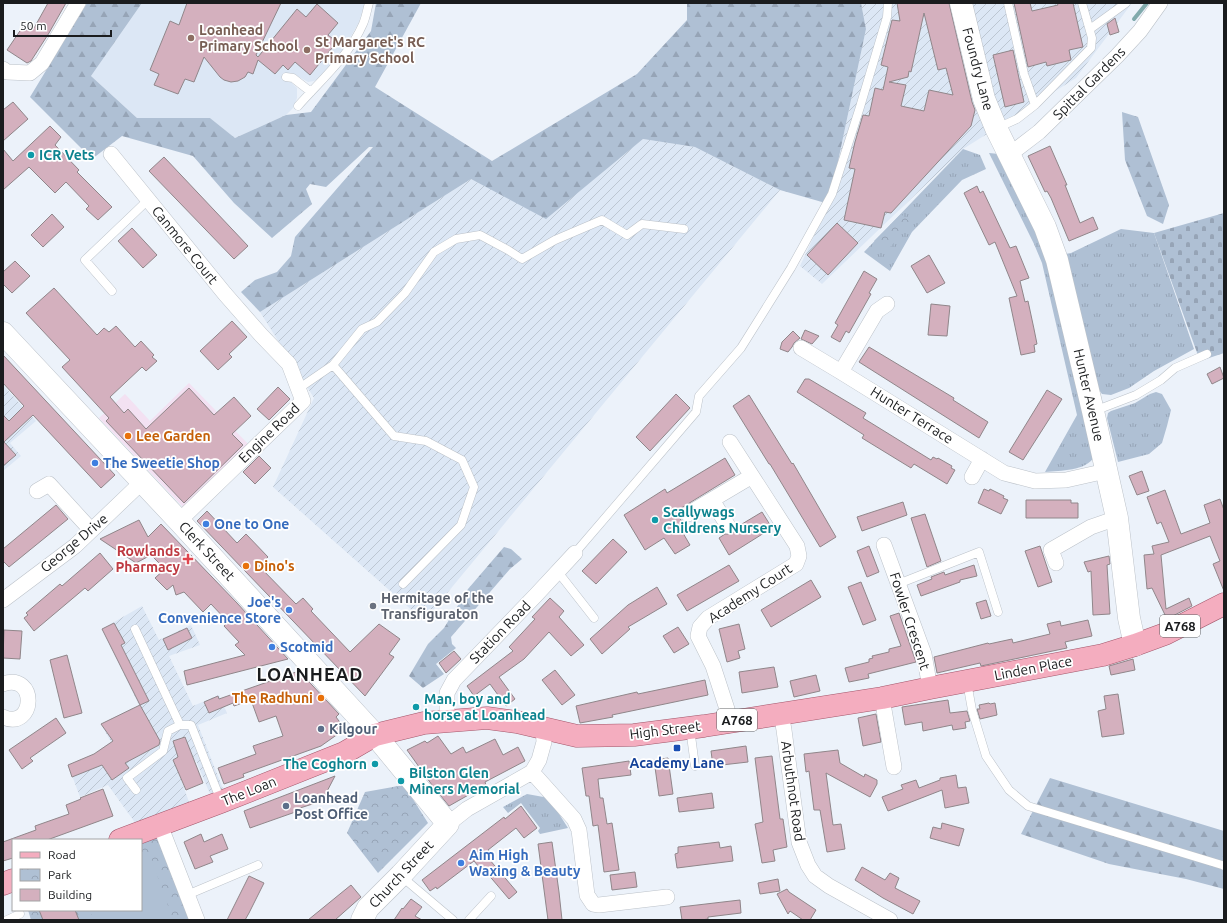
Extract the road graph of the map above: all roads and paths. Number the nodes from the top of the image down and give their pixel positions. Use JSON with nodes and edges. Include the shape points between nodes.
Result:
{"nodes":[{"id":1,"x":78,"y":3,"type":"edge"},
{"id":2,"x":369,"y":3,"type":"edge"},
{"id":3,"x":888,"y":3,"type":"edge"},
{"id":4,"x":961,"y":3,"type":"edge"},
{"id":5,"x":1008,"y":3,"type":"edge"},
{"id":6,"x":1082,"y":3,"type":"edge"},
{"id":7,"x":1126,"y":3,"type":"edge"},
{"id":8,"x":1160,"y":3,"type":"edge"},
{"id":9,"x":1090,"y":29,"type":"junction"},
{"id":10,"x":3,"y":69,"type":"edge"},
{"id":11,"x":286,"y":77,"type":"dead end"},
{"id":12,"x":311,"y":92,"type":"junction"},
{"id":13,"x":1035,"y":105,"type":"junction"},
{"id":14,"x":298,"y":106,"type":"dead end"},
{"id":15,"x":996,"y":128,"type":"junction"},
{"id":16,"x":111,"y":154,"type":"dead end"},
{"id":17,"x":1009,"y":155,"type":"junction"},
{"id":18,"x":148,"y":200,"type":"junction"},
{"id":19,"x":684,"y":229,"type":"dead end"},
{"id":20,"x":112,"y":290,"type":"dead end"},
{"id":21,"x":887,"y":304,"type":"dead end"},
{"id":22,"x":261,"y":335,"type":"joint"},
{"id":23,"x":4,"y":337,"type":"edge"},
{"id":24,"x":800,"y":348,"type":"dead end"},
{"id":25,"x":1207,"y":354,"type":"dead end"},
{"id":26,"x":333,"y":365,"type":"junction"},
{"id":27,"x":841,"y":372,"type":"junction"},
{"id":28,"x":298,"y":389,"type":"junction"},
{"id":29,"x":1093,"y":411,"type":"junction"},
{"id":30,"x":730,"y":442,"type":"dead end"},
{"id":31,"x":982,"y":459,"type":"junction"},
{"id":32,"x":1106,"y":471,"type":"junction"},
{"id":33,"x":752,"y":476,"type":"junction"},
{"id":34,"x":972,"y":477,"type":"dead end"},
{"id":35,"x":142,"y":482,"type":"junction"},
{"id":36,"x":37,"y":491,"type":"dead end"},
{"id":37,"x":712,"y":500,"type":"junction"},
{"id":38,"x":688,"y":514,"type":"dead end"},
{"id":39,"x":1117,"y":518,"type":"junction"},
{"id":40,"x":179,"y":521,"type":"junction"},
{"id":41,"x":728,"y":526,"type":"dead end"},
{"id":42,"x":91,"y":530,"type":"junction"},
{"id":43,"x":889,"y":550,"type":"dead end"},
{"id":44,"x":575,"y":553,"type":"joint"},
{"id":45,"x":1056,"y":563,"type":"dead end"},
{"id":46,"x":558,"y":572,"type":"junction"},
{"id":47,"x":403,"y":584,"type":"dead end"},
{"id":48,"x":898,"y":584,"type":"junction"},
{"id":49,"x":3,"y":600,"type":"edge"},
{"id":50,"x":1224,"y":604,"type":"edge"},
{"id":51,"x":998,"y":612,"type":"dead end"},
{"id":52,"x":594,"y":618,"type":"dead end"},
{"id":53,"x":135,"y":629,"type":"dead end"},
{"id":54,"x":1135,"y":645,"type":"junction"},
{"id":55,"x":966,"y":681,"type":"junction"},
{"id":56,"x":3,"y":684,"type":"edge"},
{"id":57,"x":930,"y":688,"type":"junction"},
{"id":58,"x":882,"y":698,"type":"junction"},
{"id":59,"x":781,"y":713,"type":"junction"},
{"id":60,"x":3,"y":717,"type":"edge"},
{"id":61,"x":447,"y":721,"type":"junction"},
{"id":62,"x":730,"y":721,"type":"junction"},
{"id":63,"x":180,"y":725,"type":"junction"},
{"id":64,"x":543,"y":728,"type":"junction"},
{"id":65,"x":690,"y":728,"type":"junction"},
{"id":66,"x":375,"y":735,"type":"junction"},
{"id":67,"x":695,"y":766,"type":"dead end"},
{"id":68,"x":894,"y":767,"type":"dead end"},
{"id":69,"x":532,"y":772,"type":"junction"},
{"id":70,"x":136,"y":790,"type":"dead end"},
{"id":71,"x":221,"y":802,"type":"junction"},
{"id":72,"x":448,"y":824,"type":"junction"},
{"id":73,"x":160,"y":825,"type":"junction"},
{"id":74,"x":123,"y":839,"type":"edge"},
{"id":75,"x":258,"y":865,"type":"dead end"},
{"id":76,"x":1224,"y":866,"type":"edge"},
{"id":77,"x":401,"y":875,"type":"junction"},
{"id":78,"x":187,"y":895,"type":"junction"},
{"id":79,"x":491,"y":896,"type":"dead end"},
{"id":80,"x":667,"y":897,"type":"dead end"},
{"id":81,"x":19,"y":911,"type":"edge"},
{"id":82,"x":359,"y":919,"type":"edge"},
{"id":83,"x":7,"y":920,"type":"edge"},
{"id":84,"x":197,"y":920,"type":"edge"},
{"id":85,"x":453,"y":920,"type":"edge"},
{"id":86,"x":469,"y":920,"type":"edge"},
{"id":87,"x":890,"y":920,"type":"edge"}],
"edges":[{"from":1,"to":10,"type":"street","via":[[42,63],[30,73],[7,72]]},
{"from":2,"to":12,"type":"lane","via":[[364,23],[351,46]]},
{"from":3,"to":44,"type":"lane","via":[[887,17],[832,194],[791,268],[741,348],[700,396],[696,412]]},
{"from":4,"to":15,"type":"street","name":"Foundry Lane","via":[[984,99]]},
{"from":5,"to":13,"type":"lane","via":[[1024,74]]},
{"from":6,"to":9,"type":"lane"},
{"from":7,"to":9,"type":"lane"},
{"from":8,"to":17,"type":"street","name":"Spittal Gardens","via":[[1140,31],[1117,56],[1039,132]]},
{"from":9,"to":13,"type":"lane","via":[[1091,48]]},
{"from":11,"to":12,"type":"lane","via":[[293,78]]},
{"from":12,"to":14,"type":"lane"},
{"from":13,"to":15,"type":"lane","via":[[1017,119]]},
{"from":15,"to":17,"type":"street","name":"Foundry Lane"},
{"from":16,"to":18,"type":"street","name":"Canmore Court"},
{"from":17,"to":29,"type":"street","name":"Hunter Avenue","via":[[1045,227],[1057,260]]},
{"from":18,"to":20,"type":"lane","via":[[86,260]]},
{"from":18,"to":22,"type":"street","name":"Canmore Court"},
{"from":19,"to":26,"type":"lane","via":[[642,224],[627,235],[602,220],[555,240],[522,259],[480,235],[456,240],[434,252],[405,293],[377,322],[362,329]]},
{"from":21,"to":27,"type":"street","via":[[877,311]]},
{"from":22,"to":28,"type":"street","name":"Engine Road","via":[[289,364]]},
{"from":23,"to":35,"type":"street","name":"Clerk Street"},
{"from":24,"to":27,"type":"street","name":"Hunter Terrace"},
{"from":25,"to":29,"type":"lane","via":[[1175,368],[1136,395]]},
{"from":26,"to":28,"type":"lane"},
{"from":26,"to":47,"type":"lane","via":[[394,436],[426,441],[462,460],[474,487],[461,525]]},
{"from":27,"to":31,"type":"street","name":"Hunter Terrace"},
{"from":28,"to":40,"type":"street","name":"Engine Road","via":[[303,401]]},
{"from":29,"to":32,"type":"street","name":"Hunter Avenue"},
{"from":30,"to":33,"type":"street","name":"Academy Court"},
{"from":31,"to":32,"type":"street","name":"Hunter Terrace","via":[[1004,473],[1035,481],[1066,480]]},
{"from":31,"to":34,"type":"street"},
{"from":32,"to":39,"type":"street","name":"Hunter Avenue"},
{"from":33,"to":37,"type":"street"},
{"from":33,"to":62,"type":"street","name":"Academy Court","via":[[797,546],[799,556],[796,564],[708,618],[700,627],[698,636],[713,666]]},
{"from":35,"to":40,"type":"street","name":"Clerk Street"},
{"from":35,"to":42,"type":"street","name":"George Drive"},
{"from":36,"to":42,"type":"street","via":[[49,484]]},
{"from":37,"to":38,"type":"street"},
{"from":37,"to":41,"type":"street"},
{"from":39,"to":45,"type":"street","via":[[1091,527],[1050,550]]},
{"from":39,"to":54,"type":"street","name":"Hunter Avenue","via":[[1129,618]]},
{"from":40,"to":66,"type":"street","name":"Clerk Street"},
{"from":42,"to":49,"type":"street","name":"George Drive","via":[[75,546]]},
{"from":43,"to":48,"type":"street","name":"Fowler Crescent"},
{"from":44,"to":46,"type":"street","name":"Station Road"},
{"from":46,"to":52,"type":"lane"},
{"from":46,"to":61,"type":"street","name":"Station Road","via":[[454,680],[447,693]]},
{"from":48,"to":51,"type":"lane","via":[[979,552]]},
{"from":48,"to":57,"type":"street","name":"Fowler Crescent","via":[[924,654]]},
{"from":50,"to":54,"type":"main road","number":"A768","via":[[1165,634]]},
{"from":53,"to":63,"type":"lane"},
{"from":54,"to":55,"type":"main road","name":"Linden Place","number":"A768","via":[[1102,655]]},
{"from":55,"to":57,"type":"main road","name":"Linden Place","number":"A768"},
{"from":55,"to":76,"type":"lane","via":[[986,756],[1009,790],[1028,806]]},
{"from":56,"to":60,"type":"street","via":[[8,682],[20,685],[25,689],[29,701],[28,707],[19,717]]},
{"from":57,"to":58,"type":"main road","name":"High Street","number":"A768"},
{"from":58,"to":59,"type":"main road","name":"High Street","number":"A768"},
{"from":58,"to":68,"type":"street"},
{"from":59,"to":62,"type":"main road","name":"High Street","number":"A768"},
{"from":59,"to":87,"type":"street","name":"Arbuthnot Road","via":[[799,842],[808,865],[815,876],[829,886]]},
{"from":61,"to":64,"type":"main road","name":"High Street","number":"A768","via":[[487,718]]},
{"from":61,"to":66,"type":"main road","name":"High Street","number":"A768","via":[[424,723]]},
{"from":62,"to":65,"type":"main road","name":"High Street","number":"A768"},
{"from":63,"to":70,"type":"lane","via":[[168,731],[163,752],[127,778]]},
{"from":63,"to":71,"type":"lane","via":[[191,725]]},
{"from":64,"to":65,"type":"main road","name":"High Street","number":"A768","via":[[577,736],[634,735]]},
{"from":64,"to":69,"type":"street","via":[[544,742]]},
{"from":65,"to":67,"type":"lane"},
{"from":66,"to":71,"type":"main road","name":"The Loan","number":"A768","via":[[344,753]]},
{"from":66,"to":72,"type":"street","name":"Clerk Street"},
{"from":69,"to":72,"type":"street","via":[[467,809]]},
{"from":69,"to":80,"type":"street","via":[[574,819],[579,830],[587,895],[593,904]]},
{"from":71,"to":73,"type":"main road","name":"The Loan","number":"A768"},
{"from":72,"to":77,"type":"street","name":"Church Street"},
{"from":73,"to":74,"type":"main road","name":"The Loan","number":"A768"},
{"from":73,"to":78,"type":"street"},
{"from":75,"to":78,"type":"lane"},
{"from":77,"to":82,"type":"street","name":"Church Street"},
{"from":77,"to":85,"type":"lane"},
{"from":78,"to":84,"type":"street"},
{"from":79,"to":86,"type":"lane"},
{"from":81,"to":83,"type":"lane","via":[[20,914]]}]}
